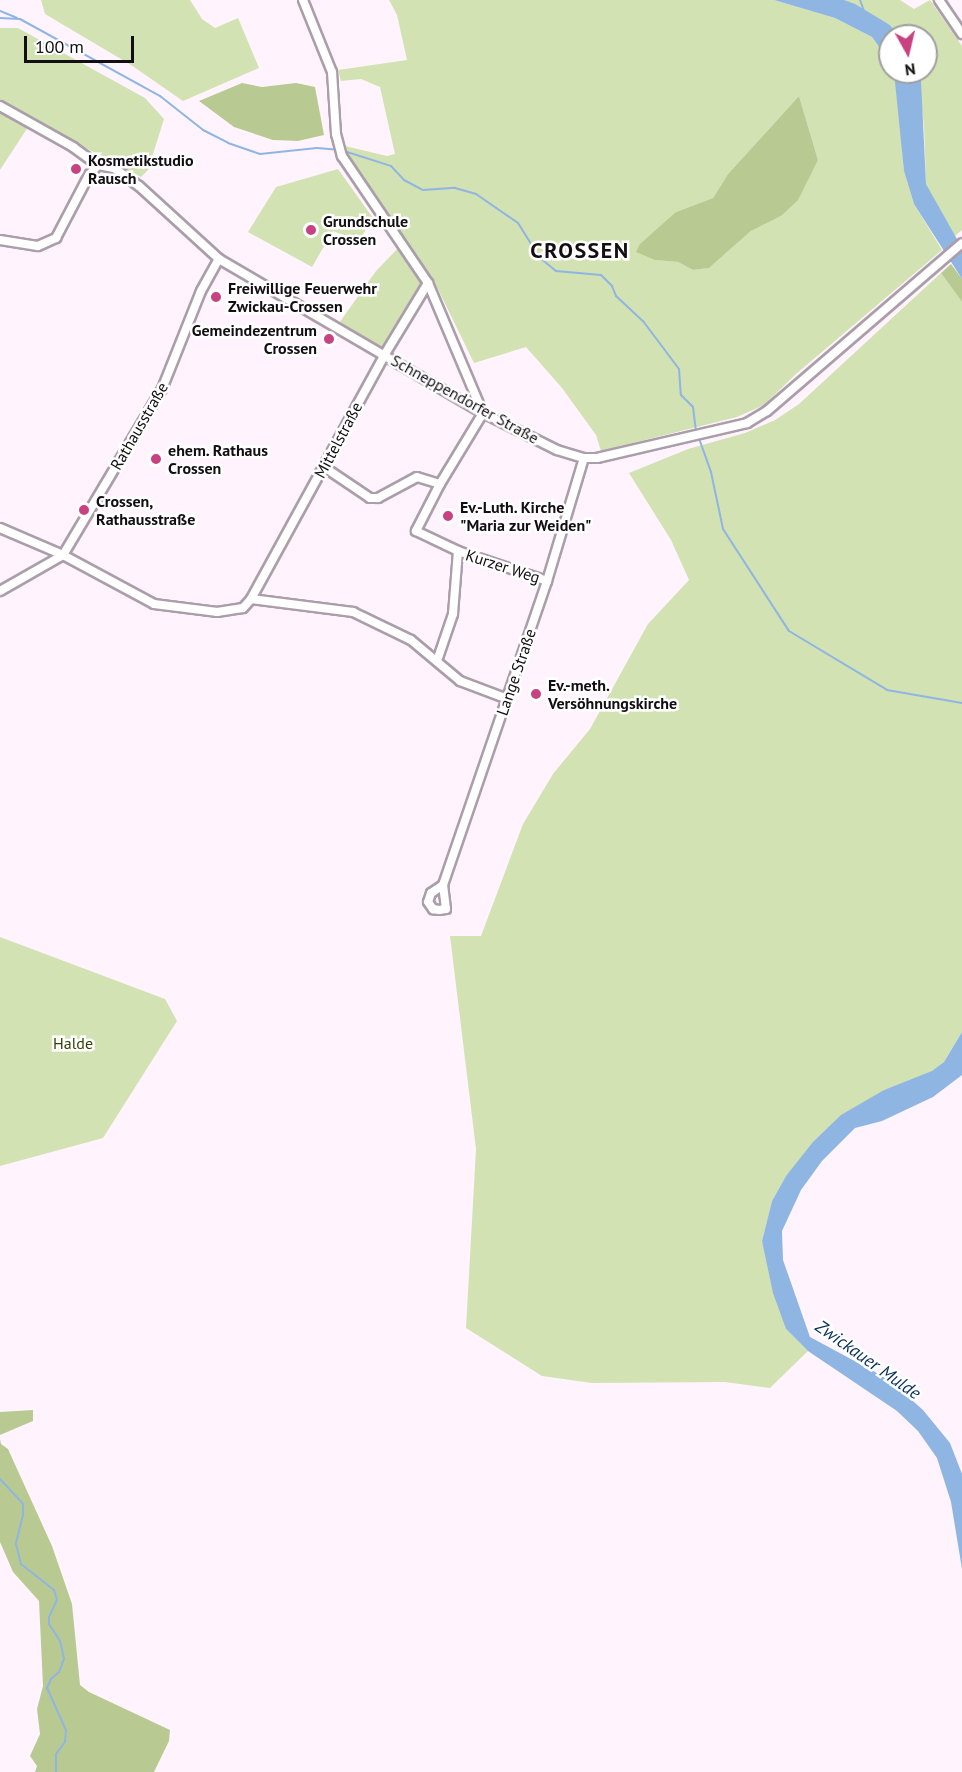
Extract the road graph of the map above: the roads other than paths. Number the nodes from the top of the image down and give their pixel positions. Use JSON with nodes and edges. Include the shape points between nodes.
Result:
{"nodes":[{"id":1,"x":303,"y":0,"type":"edge"},
{"id":2,"x":939,"y":0,"type":"edge"},
{"id":3,"x":962,"y":34,"type":"edge"},
{"id":4,"x":0,"y":106,"type":"edge"},
{"id":5,"x":98,"y":165,"type":"junction"},
{"id":6,"x":0,"y":240,"type":"edge"},
{"id":7,"x":962,"y":243,"type":"edge"},
{"id":8,"x":219,"y":260,"type":"junction"},
{"id":9,"x":428,"y":282,"type":"junction"},
{"id":10,"x":385,"y":354,"type":"junction"},
{"id":11,"x":483,"y":413,"type":"junction"},
{"id":12,"x":584,"y":458,"type":"junction"},
{"id":13,"x":324,"y":467,"type":"junction"},
{"id":14,"x":440,"y":484,"type":"junction"},
{"id":15,"x":0,"y":528,"type":"edge"},
{"id":16,"x":458,"y":551,"type":"junction"},
{"id":17,"x":63,"y":555,"type":"junction"},
{"id":18,"x":547,"y":581,"type":"junction"},
{"id":19,"x":0,"y":591,"type":"edge"},
{"id":20,"x":251,"y":599,"type":"junction"},
{"id":21,"x":437,"y":662,"type":"junction"},
{"id":22,"x":508,"y":699,"type":"junction"},
{"id":23,"x":443,"y":885,"type":"dead end"}],
"edges":[{"from":1,"to":9,"type":"street","via":[[332,72],[342,156]]},
{"from":2,"to":3,"type":"street"},
{"from":4,"to":5,"type":"street","name":"Schneppendorfer Straße"},
{"from":5,"to":6,"type":"street","via":[[56,238],[38,246]]},
{"from":5,"to":8,"type":"street","name":"Schneppendorfer Straße","via":[[114,168],[139,186]]},
{"from":7,"to":12,"type":"street","name":"Schneppendorfer Straße","via":[[767,411],[747,423]]},
{"from":8,"to":10,"type":"street","name":"Schneppendorfer Straße"},
{"from":8,"to":17,"type":"street","name":"Rathausstraße","via":[[201,291],[162,389]]},
{"from":9,"to":10,"type":"street","name":"Mittelstraße"},
{"from":9,"to":11,"type":"street"},
{"from":10,"to":11,"type":"street","name":"Schneppendorfer Straße"},
{"from":10,"to":13,"type":"street","name":"Mittelstraße"},
{"from":11,"to":12,"type":"street","name":"Schneppendorfer Straße","via":[[557,450]]},
{"from":11,"to":14,"type":"street"},
{"from":12,"to":18,"type":"street","name":"Lange Straße"},
{"from":13,"to":14,"type":"street","via":[[370,498],[378,498],[414,478]]},
{"from":13,"to":20,"type":"street","name":"Mittelstraße"},
{"from":14,"to":16,"type":"street","name":"Kurzer Weg","via":[[416,531]]},
{"from":15,"to":17,"type":"street"},
{"from":16,"to":18,"type":"street","name":"Kurzer Weg"},
{"from":16,"to":21,"type":"street","via":[[453,614]]},
{"from":17,"to":19,"type":"street"},
{"from":17,"to":20,"type":"street","via":[[154,604],[217,612],[243,608]]},
{"from":18,"to":22,"type":"street","name":"Lange Straße"},
{"from":20,"to":21,"type":"street","via":[[352,612],[411,640]]},
{"from":21,"to":22,"type":"street","via":[[460,681]]},
{"from":22,"to":23,"type":"street","name":"Lange Straße"}]}
